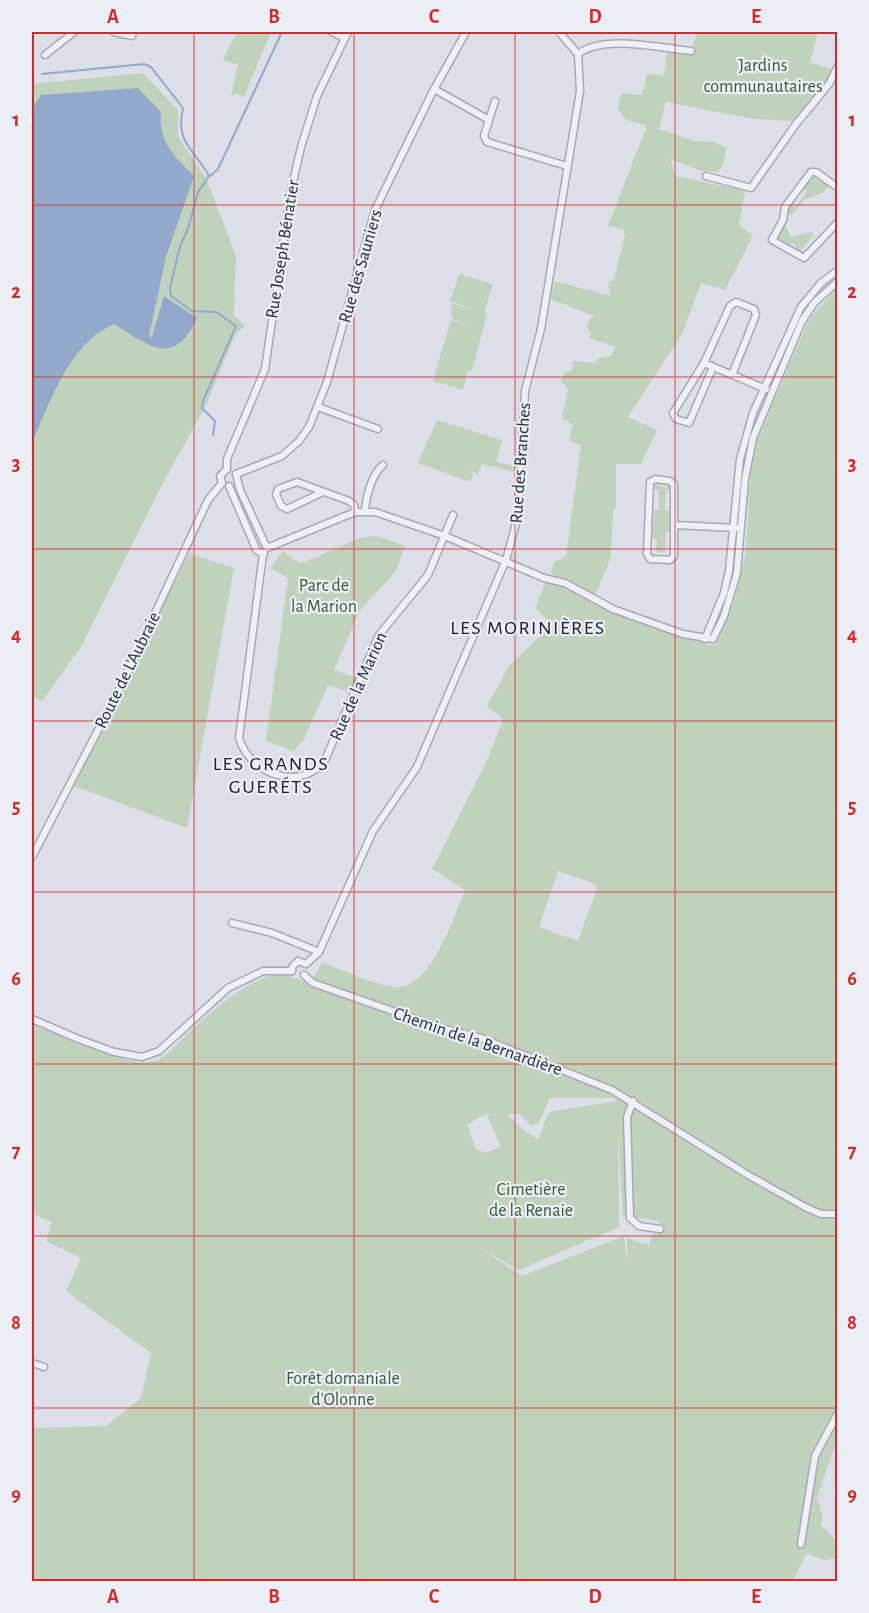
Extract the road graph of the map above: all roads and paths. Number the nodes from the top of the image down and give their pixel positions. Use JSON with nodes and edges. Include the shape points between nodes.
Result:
{"nodes":[{"id":1,"x":74,"y":32,"type":"edge"},
{"id":2,"x":114,"y":32,"type":"edge"},
{"id":3,"x":133,"y":32,"type":"edge"},
{"id":4,"x":332,"y":32,"type":"edge"},
{"id":5,"x":466,"y":32,"type":"edge"},
{"id":6,"x":559,"y":32,"type":"edge"},
{"id":7,"x":346,"y":35,"type":"edge"},
{"id":8,"x":691,"y":51,"type":"dead end"},
{"id":9,"x":578,"y":54,"type":"junction"},
{"id":10,"x":45,"y":55,"type":"dead end"},
{"id":11,"x":837,"y":66,"type":"edge"},
{"id":12,"x":434,"y":89,"type":"junction"},
{"id":13,"x":495,"y":101,"type":"dead end"},
{"id":14,"x":489,"y":120,"type":"junction"},
{"id":15,"x":567,"y":166,"type":"junction"},
{"id":16,"x":706,"y":176,"type":"dead end"},
{"id":17,"x":837,"y":188,"type":"edge"},
{"id":18,"x":837,"y":224,"type":"edge"},
{"id":19,"x":837,"y":270,"type":"edge"},
{"id":20,"x":837,"y":281,"type":"edge"},
{"id":21,"x":704,"y":363,"type":"junction"},
{"id":22,"x":713,"y":367,"type":"junction"},
{"id":23,"x":732,"y":375,"type":"junction"},
{"id":24,"x":764,"y":388,"type":"junction"},
{"id":25,"x":771,"y":392,"type":"junction"},
{"id":26,"x":318,"y":407,"type":"junction"},
{"id":27,"x":378,"y":429,"type":"dead end"},
{"id":28,"x":383,"y":465,"type":"dead end"},
{"id":29,"x":227,"y":469,"type":"junction"},
{"id":30,"x":236,"y":477,"type":"junction"},
{"id":31,"x":225,"y":484,"type":"junction"},
{"id":32,"x":323,"y":492,"type":"junction"},
{"id":33,"x":365,"y":510,"type":"junction"},
{"id":34,"x":355,"y":512,"type":"junction"},
{"id":35,"x":453,"y":515,"type":"dead end"},
{"id":36,"x":675,"y":525,"type":"junction"},
{"id":37,"x":734,"y":528,"type":"junction"},
{"id":38,"x":742,"y":529,"type":"junction"},
{"id":39,"x":446,"y":536,"type":"junction"},
{"id":40,"x":262,"y":551,"type":"junction"},
{"id":41,"x":506,"y":560,"type":"junction"},
{"id":42,"x":705,"y":639,"type":"junction"},
{"id":43,"x":32,"y":857,"type":"edge"},
{"id":44,"x":232,"y":923,"type":"dead end"},
{"id":45,"x":319,"y":952,"type":"junction"},
{"id":46,"x":306,"y":964,"type":"junction"},
{"id":47,"x":292,"y":971,"type":"junction"},
{"id":48,"x":304,"y":975,"type":"junction"},
{"id":49,"x":32,"y":1019,"type":"edge"},
{"id":50,"x":633,"y":1101,"type":"junction"},
{"id":51,"x":837,"y":1214,"type":"edge"},
{"id":52,"x":660,"y":1229,"type":"dead end"},
{"id":53,"x":32,"y":1364,"type":"edge"},
{"id":54,"x":44,"y":1367,"type":"dead end"},
{"id":55,"x":837,"y":1413,"type":"edge"},
{"id":56,"x":801,"y":1544,"type":"dead end"}],
"edges":[{"from":1,"to":10,"type":"street"},
{"from":2,"to":3,"type":"street","via":[[132,36]]},
{"from":4,"to":7,"type":"street"},
{"from":5,"to":12,"type":"street","name":"Rue des Sauniers"},
{"from":6,"to":9,"type":"street"},
{"from":7,"to":29,"type":"street","name":"Rue Joseph Bénatier","via":[[316,96],[298,158],[265,369],[227,459]]},
{"from":8,"to":9,"type":"street","via":[[611,43]]},
{"from":9,"to":15,"type":"street","name":"Rue des Branches","via":[[580,92]]},
{"from":11,"to":16,"type":"street","via":[[829,84],[751,188]]},
{"from":12,"to":14,"type":"street"},
{"from":12,"to":26,"type":"street","name":"Rue des Sauniers","via":[[375,210]]},
{"from":13,"to":14,"type":"street"},
{"from":14,"to":15,"type":"street","via":[[484,136],[487,142]]},
{"from":15,"to":41,"type":"street","name":"Rue des Branches","via":[[541,329],[525,391],[518,516]]},
{"from":17,"to":18,"type":"street","via":[[811,172],[785,207],[772,240],[804,258]]},
{"from":19,"to":24,"type":"street","via":[[801,307]]},
{"from":20,"to":25,"type":"street","via":[[802,321]]},
{"from":21,"to":22,"type":"street"},
{"from":21,"to":22,"type":"street","via":[[673,414],[676,419],[689,423]]},
{"from":21,"to":23,"type":"street","via":[[733,303],[754,309],[756,315]]},
{"from":22,"to":23,"type":"street"},
{"from":23,"to":24,"type":"street"},
{"from":24,"to":25,"type":"street"},
{"from":24,"to":37,"type":"street","via":[[740,459]]},
{"from":25,"to":38,"type":"street","via":[[748,461]]},
{"from":26,"to":27,"type":"street"},
{"from":26,"to":30,"type":"street","name":"Rue des Sauniers","via":[[309,427],[292,447]]},
{"from":28,"to":33,"type":"street","via":[[377,470]]},
{"from":29,"to":30,"type":"street"},
{"from":29,"to":31,"type":"street","name":"Rue Joseph Bénatier","via":[[220,476]]},
{"from":30,"to":31,"type":"street","name":"Rue des Sauniers"},
{"from":30,"to":40,"type":"street"},
{"from":31,"to":40,"type":"street"},
{"from":31,"to":43,"type":"street","name":"Route de L'Aubraie","via":[[208,500],[121,686]]},
{"from":32,"to":32,"type":"street","via":[[286,509],[276,494],[278,489],[297,482]]},
{"from":32,"to":34,"type":"street","via":[[349,501]]},
{"from":33,"to":34,"type":"street"},
{"from":33,"to":39,"type":"street"},
{"from":34,"to":40,"type":"street"},
{"from":35,"to":39,"type":"street","name":"Rue de la Marion"},
{"from":36,"to":36,"type":"street","via":[[674,484],[652,480],[647,554],[650,559],[672,558]]},
{"from":36,"to":37,"type":"street"},
{"from":37,"to":38,"type":"street"},
{"from":37,"to":42,"type":"street","via":[[724,593]]},
{"from":38,"to":42,"type":"street","via":[[737,573],[724,616],[714,638]]},
{"from":39,"to":40,"type":"street","name":"Rue de la Marion","via":[[428,575],[379,635],[326,760],[310,775],[291,779],[254,764],[239,738]]},
{"from":39,"to":41,"type":"street"},
{"from":41,"to":42,"type":"street","via":[[544,578],[573,586],[613,609]]},
{"from":41,"to":45,"type":"street","name":"Rue des Branches","via":[[417,767],[373,831]]},
{"from":44,"to":45,"type":"street","via":[[272,933]]},
{"from":45,"to":46,"type":"street","name":"Rue des Branches"},
{"from":46,"to":47,"type":"street","via":[[298,961]]},
{"from":46,"to":48,"type":"street"},
{"from":47,"to":48,"type":"street"},
{"from":47,"to":49,"type":"street","via":[[264,971],[228,988],[159,1052],[142,1057],[95,1045]]},
{"from":48,"to":50,"type":"street","name":"Chemin de la Bernardière","via":[[313,983],[481,1038]]},
{"from":50,"to":51,"type":"street","name":"Chemin de la Bernardière","via":[[807,1208],[821,1214]]},
{"from":50,"to":52,"type":"street","via":[[627,1117],[630,1218],[639,1226]]},
{"from":53,"to":54,"type":"street"},
{"from":55,"to":56,"type":"street","via":[[815,1456]]}]}
